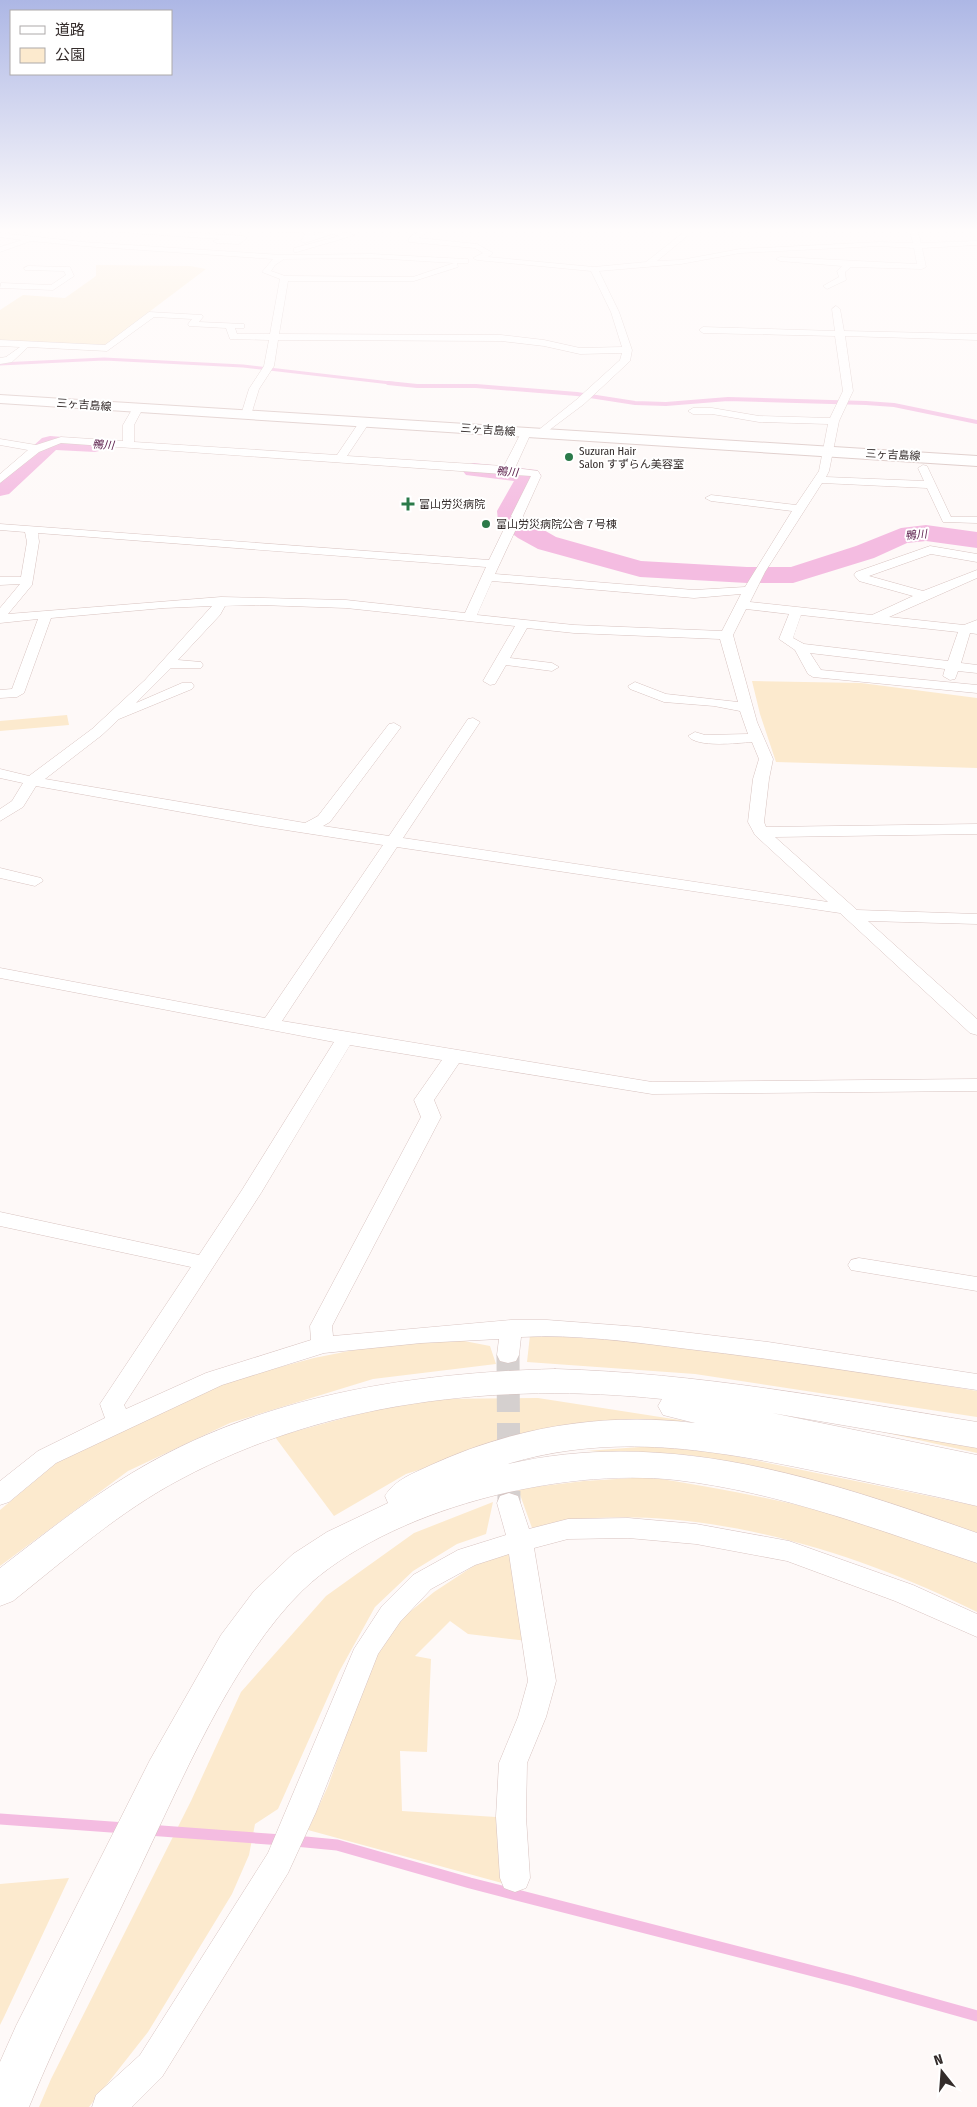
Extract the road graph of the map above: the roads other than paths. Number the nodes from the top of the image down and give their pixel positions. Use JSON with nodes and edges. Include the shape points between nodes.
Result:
{"nodes":[{"id":1,"x":136,"y":326,"type":"edge"},
{"id":2,"x":229,"y":326,"type":"edge"},
{"id":3,"x":272,"y":326,"type":"edge"},
{"id":4,"x":620,"y":326,"type":"edge"},
{"id":5,"x":839,"y":326,"type":"edge"},
{"id":6,"x":271,"y":330,"type":"junction"},
{"id":7,"x":703,"y":330,"type":"dead end"},
{"id":8,"x":840,"y":332,"type":"junction"},
{"id":9,"x":977,"y":337,"type":"edge"},
{"id":10,"x":0,"y":343,"type":"edge"},
{"id":11,"x":24,"y":348,"type":"dead end"},
{"id":12,"x":627,"y":350,"type":"junction"},
{"id":13,"x":0,"y":361,"type":"edge"},
{"id":14,"x":0,"y":399,"type":"edge"},
{"id":15,"x":138,"y":408,"type":"junction"},
{"id":16,"x":693,"y":411,"type":"dead end"},
{"id":17,"x":246,"y":415,"type":"junction"},
{"id":18,"x":834,"y":421,"type":"junction"},
{"id":19,"x":364,"y":423,"type":"junction"},
{"id":20,"x":533,"y":433,"type":"junction"},
{"id":21,"x":0,"y":442,"type":"edge"},
{"id":22,"x":129,"y":444,"type":"junction"},
{"id":23,"x":36,"y":448,"type":"junction"},
{"id":24,"x":827,"y":451,"type":"junction"},
{"id":25,"x":341,"y":457,"type":"junction"},
{"id":26,"x":977,"y":461,"type":"edge"},
{"id":27,"x":923,"y":468,"type":"dead end"},
{"id":28,"x":508,"y":470,"type":"junction"},
{"id":29,"x":2,"y":477,"type":"edge"},
{"id":30,"x":818,"y":480,"type":"junction"},
{"id":31,"x":932,"y":485,"type":"junction"},
{"id":32,"x":711,"y":498,"type":"dead end"},
{"id":33,"x":800,"y":509,"type":"junction"},
{"id":34,"x":977,"y":520,"type":"edge"},
{"id":35,"x":0,"y":527,"type":"edge"},
{"id":36,"x":28,"y":529,"type":"junction"},
{"id":37,"x":977,"y":558,"type":"edge"},
{"id":38,"x":493,"y":564,"type":"junction"},
{"id":39,"x":977,"y":574,"type":"edge"},
{"id":40,"x":487,"y":577,"type":"junction"},
{"id":41,"x":27,"y":580,"type":"junction"},
{"id":42,"x":0,"y":581,"type":"edge"},
{"id":43,"x":750,"y":590,"type":"junction"},
{"id":44,"x":924,"y":594,"type":"junction"},
{"id":45,"x":221,"y":601,"type":"junction"},
{"id":46,"x":741,"y":605,"type":"junction"},
{"id":47,"x":796,"y":611,"type":"junction"},
{"id":48,"x":46,"y":615,"type":"junction"},
{"id":49,"x":0,"y":617,"type":"edge"},
{"id":50,"x":469,"y":618,"type":"junction"},
{"id":51,"x":874,"y":619,"type":"junction"},
{"id":52,"x":523,"y":624,"type":"junction"},
{"id":53,"x":973,"y":627,"type":"edge"},
{"id":54,"x":726,"y":635,"type":"junction"},
{"id":55,"x":800,"y":648,"type":"junction"},
{"id":56,"x":502,"y":660,"type":"junction"},
{"id":57,"x":167,"y":664,"type":"junction"},
{"id":58,"x":196,"y":665,"type":"dead end"},
{"id":59,"x":952,"y":666,"type":"junction"},
{"id":60,"x":552,"y":667,"type":"dead end"},
{"id":61,"x":977,"y":669,"type":"edge"},
{"id":62,"x":490,"y":681,"type":"dead end"},
{"id":63,"x":948,"y":685,"type":"junction"},
{"id":64,"x":187,"y":686,"type":"dead end"},
{"id":65,"x":635,"y":686,"type":"dead end"},
{"id":66,"x":977,"y":689,"type":"edge"},
{"id":67,"x":0,"y":694,"type":"edge"},
{"id":68,"x":746,"y":708,"type":"junction"},
{"id":69,"x":112,"y":718,"type":"junction"},
{"id":70,"x":473,"y":722,"type":"dead end"},
{"id":71,"x":394,"y":727,"type":"dead end"},
{"id":72,"x":695,"y":736,"type":"dead end"},
{"id":73,"x":757,"y":738,"type":"junction"},
{"id":74,"x":0,"y":773,"type":"edge"},
{"id":75,"x":32,"y":781,"type":"junction"},
{"id":76,"x":0,"y":816,"type":"edge"},
{"id":77,"x":308,"y":828,"type":"junction"},
{"id":78,"x":977,"y":829,"type":"edge"},
{"id":79,"x":761,"y":832,"type":"junction"},
{"id":80,"x":394,"y":840,"type":"junction"},
{"id":81,"x":0,"y":873,"type":"edge"},
{"id":82,"x":35,"y":881,"type":"dead end"},
{"id":83,"x":847,"y":911,"type":"junction"},
{"id":84,"x":977,"y":919,"type":"edge"},
{"id":85,"x":0,"y":973,"type":"edge"},
{"id":86,"x":270,"y":1025,"type":"junction"},
{"id":87,"x":977,"y":1029,"type":"edge"},
{"id":88,"x":345,"y":1039,"type":"junction"},
{"id":89,"x":454,"y":1056,"type":"junction"},
{"id":90,"x":977,"y":1085,"type":"edge"},
{"id":91,"x":0,"y":1219,"type":"edge"},
{"id":92,"x":204,"y":1263,"type":"junction"},
{"id":93,"x":859,"y":1265,"type":"dead end"},
{"id":94,"x":977,"y":1284,"type":"edge"},
{"id":95,"x":511,"y":1328,"type":"junction"},
{"id":96,"x":323,"y":1345,"type":"junction"},
{"id":97,"x":508,"y":1355,"type":"tunnel mouth"},
{"id":98,"x":977,"y":1382,"type":"edge"},
{"id":99,"x":464,"y":1384,"type":"junction"},
{"id":100,"x":119,"y":1423,"type":"junction"},
{"id":101,"x":977,"y":1435,"type":"edge"},
{"id":102,"x":977,"y":1468,"type":"edge"},
{"id":103,"x":977,"y":1492,"type":"edge"},
{"id":104,"x":0,"y":1495,"type":"edge"},
{"id":105,"x":509,"y":1503,"type":"tunnel mouth"},
{"id":106,"x":520,"y":1541,"type":"junction"},
{"id":107,"x":977,"y":1548,"type":"edge"},
{"id":108,"x":293,"y":1575,"type":"junction"},
{"id":109,"x":0,"y":1590,"type":"edge"},
{"id":110,"x":977,"y":1626,"type":"edge"},
{"id":111,"x":514,"y":1878,"type":"dead end"},
{"id":112,"x":5,"y":2107,"type":"edge"},
{"id":113,"x":108,"y":2107,"type":"edge"}],
"edges":[{"from":1,"to":10,"type":"street","via":[[107,348]]},
{"from":2,"to":6,"type":"street","via":[[233,337]]},
{"from":3,"to":6,"type":"street"},
{"from":4,"to":12,"type":"street"},
{"from":5,"to":8,"type":"street"},
{"from":6,"to":12,"type":"street","via":[[501,338],[580,351]]},
{"from":6,"to":17,"type":"street","via":[[269,366],[254,389]]},
{"from":7,"to":8,"type":"street"},
{"from":8,"to":9,"type":"street"},
{"from":8,"to":18,"type":"street","via":[[848,391]]},
{"from":11,"to":13,"type":"street","via":[[9,360]]},
{"from":12,"to":20,"type":"street","via":[[625,361],[614,372]]},
{"from":14,"to":15,"type":"main road","name":"三ヶ吉島線"},
{"from":15,"to":17,"type":"main road","name":"三ヶ吉島線"},
{"from":15,"to":22,"type":"street","via":[[126,432]]},
{"from":16,"to":18,"type":"street","via":[[752,418]]},
{"from":17,"to":19,"type":"main road","name":"三ヶ吉島線"},
{"from":18,"to":24,"type":"street"},
{"from":19,"to":20,"type":"main road","name":"三ヶ吉島線"},
{"from":19,"to":25,"type":"street"},
{"from":20,"to":24,"type":"main road","name":"三ヶ吉島線"},
{"from":20,"to":28,"type":"street"},
{"from":21,"to":23,"type":"street"},
{"from":22,"to":23,"type":"street","via":[[61,440]]},
{"from":22,"to":25,"type":"street"},
{"from":23,"to":29,"type":"street"},
{"from":24,"to":26,"type":"main road","name":"三ヶ吉島線"},
{"from":24,"to":30,"type":"street","via":[[824,471]]},
{"from":25,"to":28,"type":"street"},
{"from":27,"to":31,"type":"street"},
{"from":28,"to":38,"type":"street","via":[[528,471],[536,476],[517,516],[520,521],[511,527]]},
{"from":30,"to":31,"type":"street"},
{"from":30,"to":33,"type":"street"},
{"from":31,"to":34,"type":"street","via":[[947,520]]},
{"from":32,"to":33,"type":"street"},
{"from":33,"to":43,"type":"street"},
{"from":35,"to":36,"type":"street"},
{"from":36,"to":38,"type":"street"},
{"from":36,"to":41,"type":"street","via":[[32,532],[33,542]]},
{"from":37,"to":44,"type":"street","via":[[930,550],[860,575]]},
{"from":38,"to":40,"type":"street"},
{"from":39,"to":44,"type":"street"},
{"from":40,"to":43,"type":"street","via":[[694,594]]},
{"from":40,"to":50,"type":"street"},
{"from":41,"to":42,"type":"street"},
{"from":41,"to":49,"type":"street"},
{"from":43,"to":46,"type":"street"},
{"from":44,"to":51,"type":"street"},
{"from":45,"to":48,"type":"street"},
{"from":45,"to":50,"type":"street","via":[[346,604]]},
{"from":45,"to":57,"type":"street","via":[[215,612]]},
{"from":46,"to":47,"type":"street"},
{"from":46,"to":54,"type":"street"},
{"from":47,"to":51,"type":"street"},
{"from":47,"to":55,"type":"street","via":[[786,639]]},
{"from":48,"to":49,"type":"street"},
{"from":48,"to":67,"type":"street","via":[[17,693]]},
{"from":50,"to":52,"type":"street"},
{"from":51,"to":53,"type":"street"},
{"from":52,"to":54,"type":"street","via":[[631,633]]},
{"from":52,"to":56,"type":"street"},
{"from":53,"to":59,"type":"street"},
{"from":54,"to":68,"type":"street"},
{"from":55,"to":59,"type":"street"},
{"from":55,"to":63,"type":"street","via":[[818,674]]},
{"from":56,"to":60,"type":"street"},
{"from":56,"to":62,"type":"street"},
{"from":57,"to":58,"type":"street"},
{"from":57,"to":69,"type":"street"},
{"from":59,"to":61,"type":"street"},
{"from":59,"to":63,"type":"street"},
{"from":63,"to":66,"type":"street"},
{"from":64,"to":69,"type":"street"},
{"from":65,"to":68,"type":"street","via":[[664,698]]},
{"from":68,"to":73,"type":"street"},
{"from":69,"to":75,"type":"street"},
{"from":70,"to":80,"type":"street"},
{"from":71,"to":77,"type":"street","via":[[324,819]]},
{"from":72,"to":73,"type":"street","via":[[703,739]]},
{"from":73,"to":79,"type":"street","via":[[766,759],[756,822]]},
{"from":74,"to":75,"type":"street"},
{"from":75,"to":76,"type":"street","via":[[18,804]]},
{"from":75,"to":77,"type":"street"},
{"from":77,"to":80,"type":"street"},
{"from":78,"to":79,"type":"street"},
{"from":79,"to":83,"type":"street"},
{"from":80,"to":83,"type":"street"},
{"from":80,"to":86,"type":"street"},
{"from":81,"to":82,"type":"street"},
{"from":83,"to":84,"type":"street"},
{"from":83,"to":87,"type":"street"},
{"from":85,"to":86,"type":"street"},
{"from":86,"to":88,"type":"street"},
{"from":88,"to":89,"type":"street"},
{"from":88,"to":92,"type":"street"},
{"from":89,"to":90,"type":"street","via":[[652,1088]]},
{"from":89,"to":96,"type":"street","via":[[424,1100],[431,1117],[321,1326]]},
{"from":91,"to":92,"type":"street"},
{"from":92,"to":100,"type":"street","via":[[112,1404]]},
{"from":93,"to":94,"type":"street"},
{"from":95,"to":96,"type":"street"},
{"from":95,"to":97,"type":"street"},
{"from":95,"to":98,"type":"street","via":[[640,1335],[768,1350]]},
{"from":96,"to":100,"type":"street","via":[[214,1379]]},
{"from":99,"to":101,"type":"highway","via":[[566,1382],[664,1387]]},
{"from":99,"to":102,"type":"highway","via":[[561,1390],[665,1404]]},
{"from":99,"to":109,"type":"highway","via":[[413,1389],[312,1411],[264,1426],[217,1446],[168,1469],[123,1496]]},
{"from":100,"to":104,"type":"street","via":[[47,1457]]},
{"from":103,"to":108,"type":"highway","via":[[728,1440],[636,1432],[588,1435],[545,1442],[460,1467],[370,1516]]},
{"from":105,"to":106,"type":"street"},
{"from":106,"to":110,"type":"street","via":[[568,1529],[628,1528],[696,1534],[780,1549],[904,1593]]},
{"from":106,"to":111,"type":"street","via":[[542,1681],[513,1764]]},
{"from":106,"to":113,"type":"street","via":[[467,1557],[422,1582],[390,1614],[367,1648],[278,1862],[151,2066]]},
{"from":107,"to":108,"type":"highway","via":[[852,1506],[740,1477],[645,1464],[602,1464],[504,1477],[425,1503],[376,1524]]},
{"from":108,"to":112,"type":"highway","via":[[232,1651],[178,1746],[32,2039]]}]}
